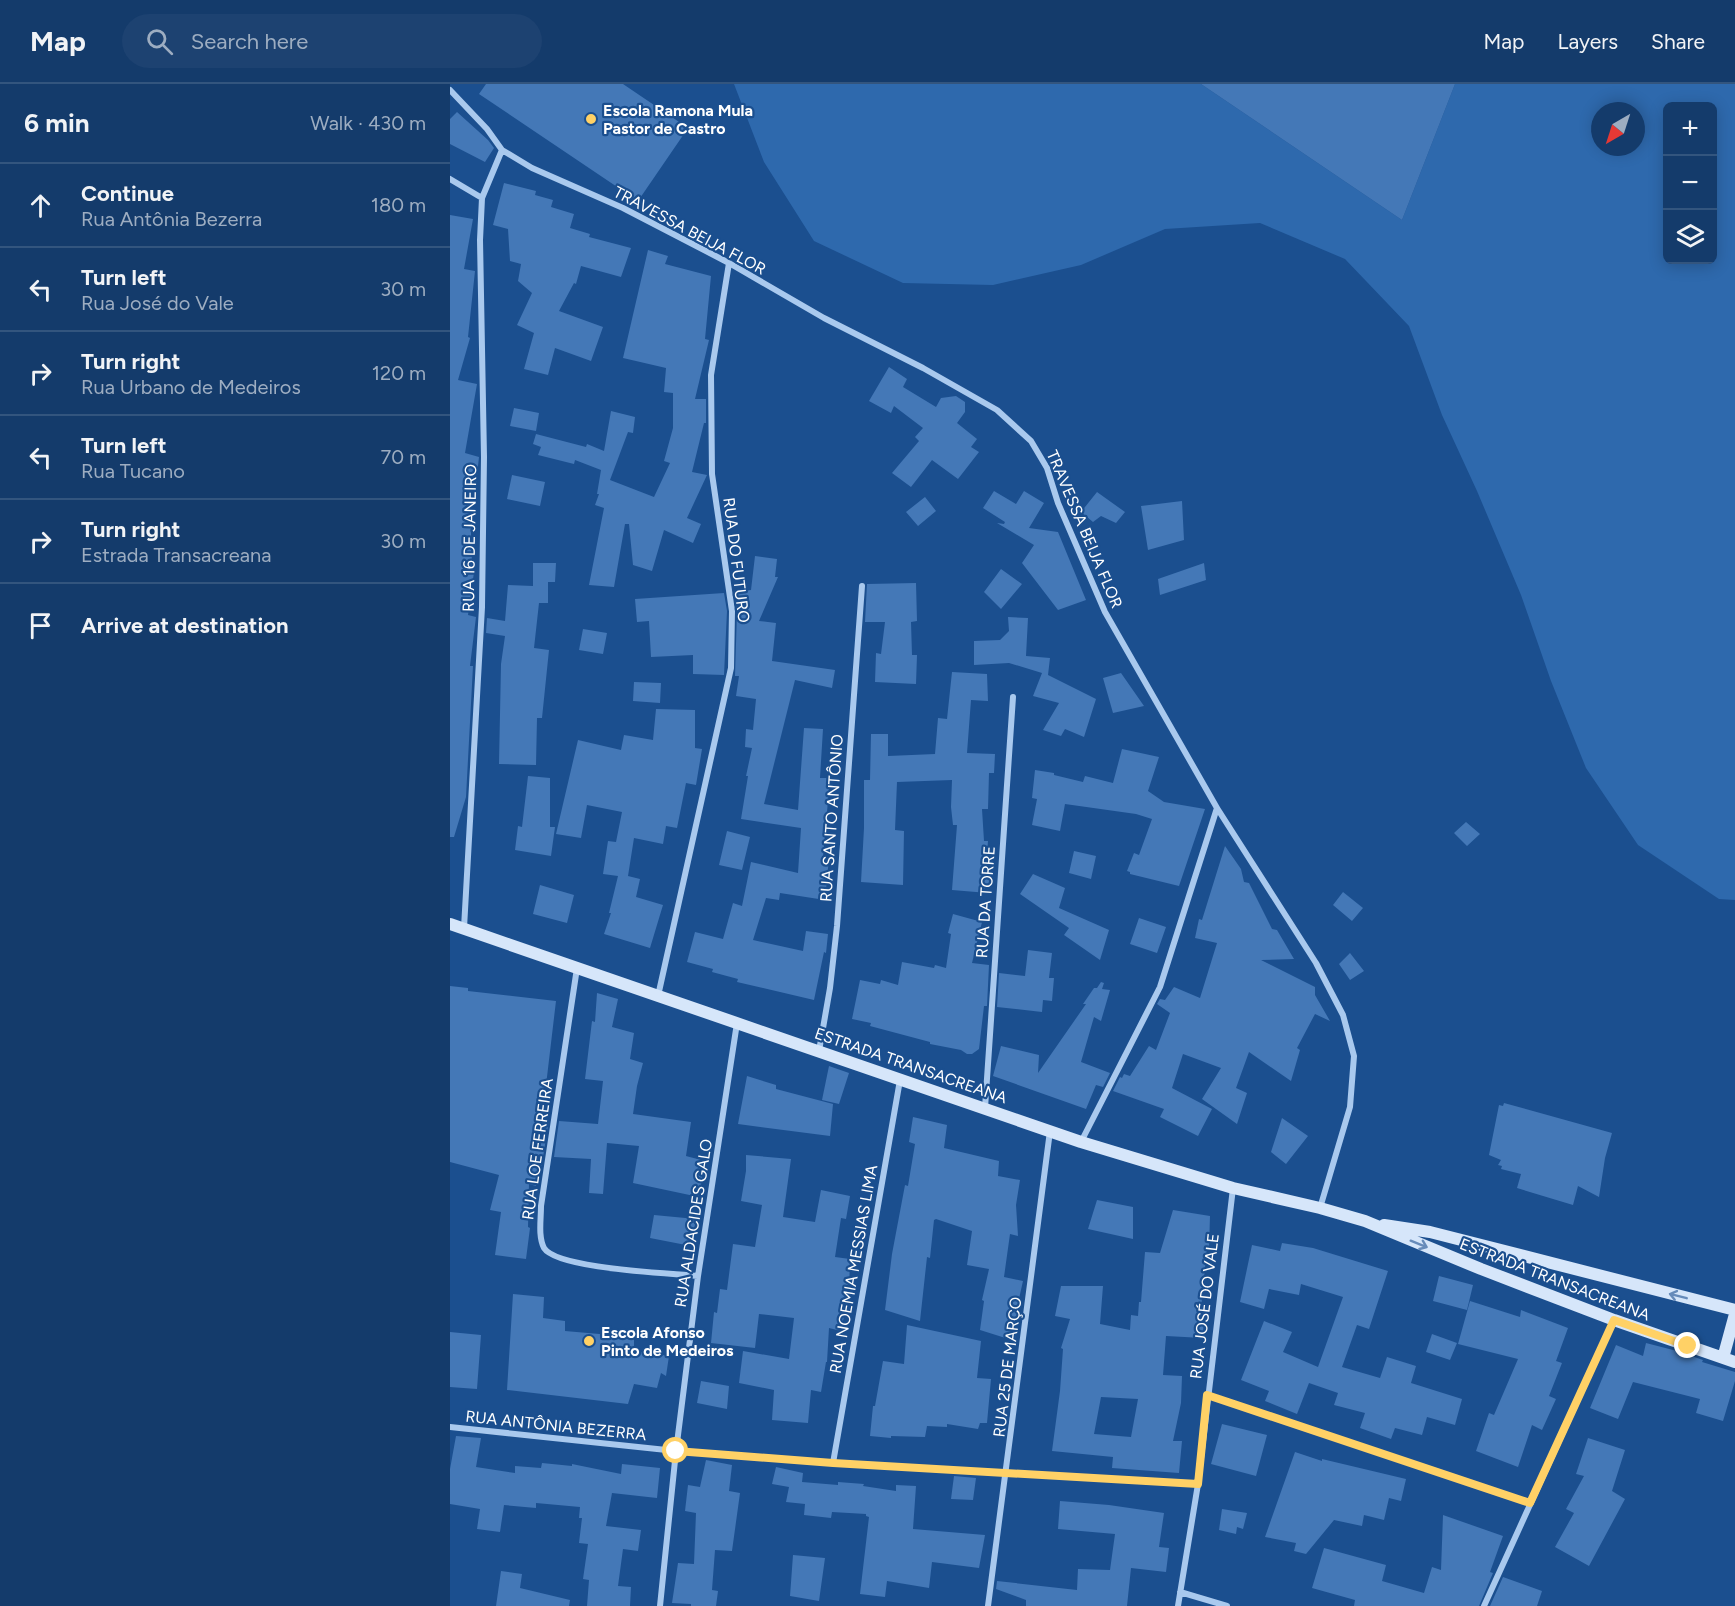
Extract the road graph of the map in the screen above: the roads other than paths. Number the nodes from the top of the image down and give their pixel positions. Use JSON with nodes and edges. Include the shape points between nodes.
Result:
{"nodes":[{"id":1,"x":450,"y":90,"type":"edge"},
{"id":2,"x":502,"y":150,"type":"junction"},
{"id":3,"x":450,"y":179,"type":"edge"},
{"id":4,"x":483,"y":198,"type":"junction"},
{"id":5,"x":729,"y":263,"type":"junction"},
{"id":6,"x":862,"y":586,"type":"dead end"},
{"id":7,"x":1013,"y":697,"type":"dead end"},
{"id":8,"x":1217,"y":808,"type":"junction"},
{"id":9,"x":450,"y":924,"type":"edge"},
{"id":10,"x":464,"y":929,"type":"junction"},
{"id":11,"x":577,"y":968,"type":"junction"},
{"id":12,"x":658,"y":997,"type":"junction"},
{"id":13,"x":737,"y":1023,"type":"junction"},
{"id":14,"x":819,"y":1051,"type":"junction"},
{"id":15,"x":900,"y":1080,"type":"junction"},
{"id":16,"x":985,"y":1108,"type":"junction"},
{"id":17,"x":1050,"y":1130,"type":"junction"},
{"id":18,"x":1081,"y":1142,"type":"junction"},
{"id":19,"x":1233,"y":1188,"type":"junction"},
{"id":20,"x":1320,"y":1208,"type":"junction"},
{"id":21,"x":1365,"y":1221,"type":"junction"},
{"id":22,"x":698,"y":1276,"type":"junction"},
{"id":23,"x":1735,"y":1312,"type":"edge"},
{"id":24,"x":1614,"y":1320,"type":"junction"},
{"id":25,"x":1723,"y":1358,"type":"junction"},
{"id":26,"x":1735,"y":1362,"type":"edge"},
{"id":27,"x":1207,"y":1395,"type":"junction"},
{"id":28,"x":450,"y":1427,"type":"edge"},
{"id":29,"x":676,"y":1451,"type":"junction"},
{"id":30,"x":833,"y":1463,"type":"junction"},
{"id":31,"x":1007,"y":1473,"type":"junction"},
{"id":32,"x":1198,"y":1484,"type":"junction"},
{"id":33,"x":1530,"y":1503,"type":"junction"},
{"id":34,"x":1180,"y":1592,"type":"junction"},
{"id":35,"x":660,"y":1606,"type":"edge"},
{"id":36,"x":988,"y":1606,"type":"edge"},
{"id":37,"x":1178,"y":1606,"type":"edge"},
{"id":38,"x":1227,"y":1606,"type":"edge"},
{"id":39,"x":1484,"y":1606,"type":"edge"}],
"edges":[{"from":1,"to":2,"type":"street","name":"TRAVESSA BEIJA FLOR"},
{"from":2,"to":4,"type":"street","name":"RUA 16 DE JANEIRO"},
{"from":2,"to":5,"type":"street","name":"TRAVESSA BEIJA FLOR"},
{"from":3,"to":4,"type":"street"},
{"from":4,"to":10,"type":"street","name":"RUA 16 DE JANEIRO","via":[[482,607]]},
{"from":5,"to":8,"type":"street","name":"TRAVESSA BEIJA FLOR","via":[[997,410],[1031,441],[1047,468],[1105,612]]},
{"from":5,"to":12,"type":"street","name":"RUA DO FUTURO","via":[[711,375],[712,474],[732,611],[732,668]]},
{"from":6,"to":14,"type":"street","name":"RUA SANTO ANTÔNIO","via":[[837,926]]},
{"from":7,"to":16,"type":"street","name":"RUA DA TORRE"},
{"from":8,"to":18,"type":"street","via":[[1160,987]]},
{"from":8,"to":20,"type":"street","name":"TRAVESSA BEIJA FLOR","via":[[1316,963],[1343,1015],[1354,1056],[1350,1107]]},
{"from":9,"to":10,"type":"street","name":"ESTRADA TRANSACREANA"},
{"from":10,"to":11,"type":"street","name":"ESTRADA TRANSACREANA"},
{"from":11,"to":12,"type":"street","name":"ESTRADA TRANSACREANA"},
{"from":11,"to":22,"type":"street","name":"RUA LOE FERREIRA","via":[[541,1206],[540,1238],[545,1250],[554,1257],[580,1264]]},
{"from":12,"to":13,"type":"street","name":"ESTRADA TRANSACREANA"},
{"from":13,"to":14,"type":"street","name":"ESTRADA TRANSACREANA"},
{"from":13,"to":22,"type":"street","name":"RUA ALDACIDES GALO"},
{"from":14,"to":15,"type":"street","name":"ESTRADA TRANSACREANA"},
{"from":15,"to":16,"type":"street","name":"ESTRADA TRANSACREANA"},
{"from":15,"to":30,"type":"street","name":"RUA NOEMIA MESSIAS LIMA"},
{"from":16,"to":17,"type":"street","name":"ESTRADA TRANSACREANA"},
{"from":17,"to":18,"type":"street","name":"ESTRADA TRANSACREANA"},
{"from":17,"to":31,"type":"street","name":"RUA 25 DE MARÇO"},
{"from":18,"to":19,"type":"street","name":"ESTRADA TRANSACREANA"},
{"from":19,"to":20,"type":"street","name":"ESTRADA TRANSACREANA"},
{"from":19,"to":27,"type":"street","name":"RUA JOSÉ DO VALE"},
{"from":20,"to":21,"type":"street","name":"ESTRADA TRANSACREANA"},
{"from":23,"to":21,"type":"street","name":"ESTRADA TRANSACREANA","one_way":true,"via":[[1430,1232]]},
{"from":21,"to":24,"type":"street","name":"ESTRADA TRANSACREANA","one_way":true},
{"from":22,"to":29,"type":"street","name":"RUA ALDACIDES GALO"},
{"from":23,"to":25,"type":"street"},
{"from":24,"to":25,"type":"street","name":"ESTRADA TRANSACREANA"},
{"from":24,"to":33,"type":"street"},
{"from":25,"to":26,"type":"street","name":"ESTRADA TRANSACREANA"},
{"from":27,"to":32,"type":"street","name":"RUA JOSÉ DO VALE"},
{"from":27,"to":33,"type":"street"},
{"from":28,"to":29,"type":"street","name":"RUA ANTÔNIA BEZERRA"},
{"from":29,"to":30,"type":"street","name":"RUA ANTÔNIA BEZERRA"},
{"from":29,"to":35,"type":"street","name":"RUA ALDACIDES GALO"},
{"from":30,"to":31,"type":"street","name":"RUA ANTÔNIA BEZERRA"},
{"from":31,"to":32,"type":"street","name":"RUA ANTÔNIA BEZERRA"},
{"from":31,"to":36,"type":"street","name":"RUA 25 DE MARÇO"},
{"from":32,"to":34,"type":"street","name":"RUA JOSÉ DO VALE"},
{"from":33,"to":39,"type":"street"},
{"from":34,"to":37,"type":"street","name":"RUA JOSÉ DO VALE"},
{"from":34,"to":38,"type":"street"}]}
